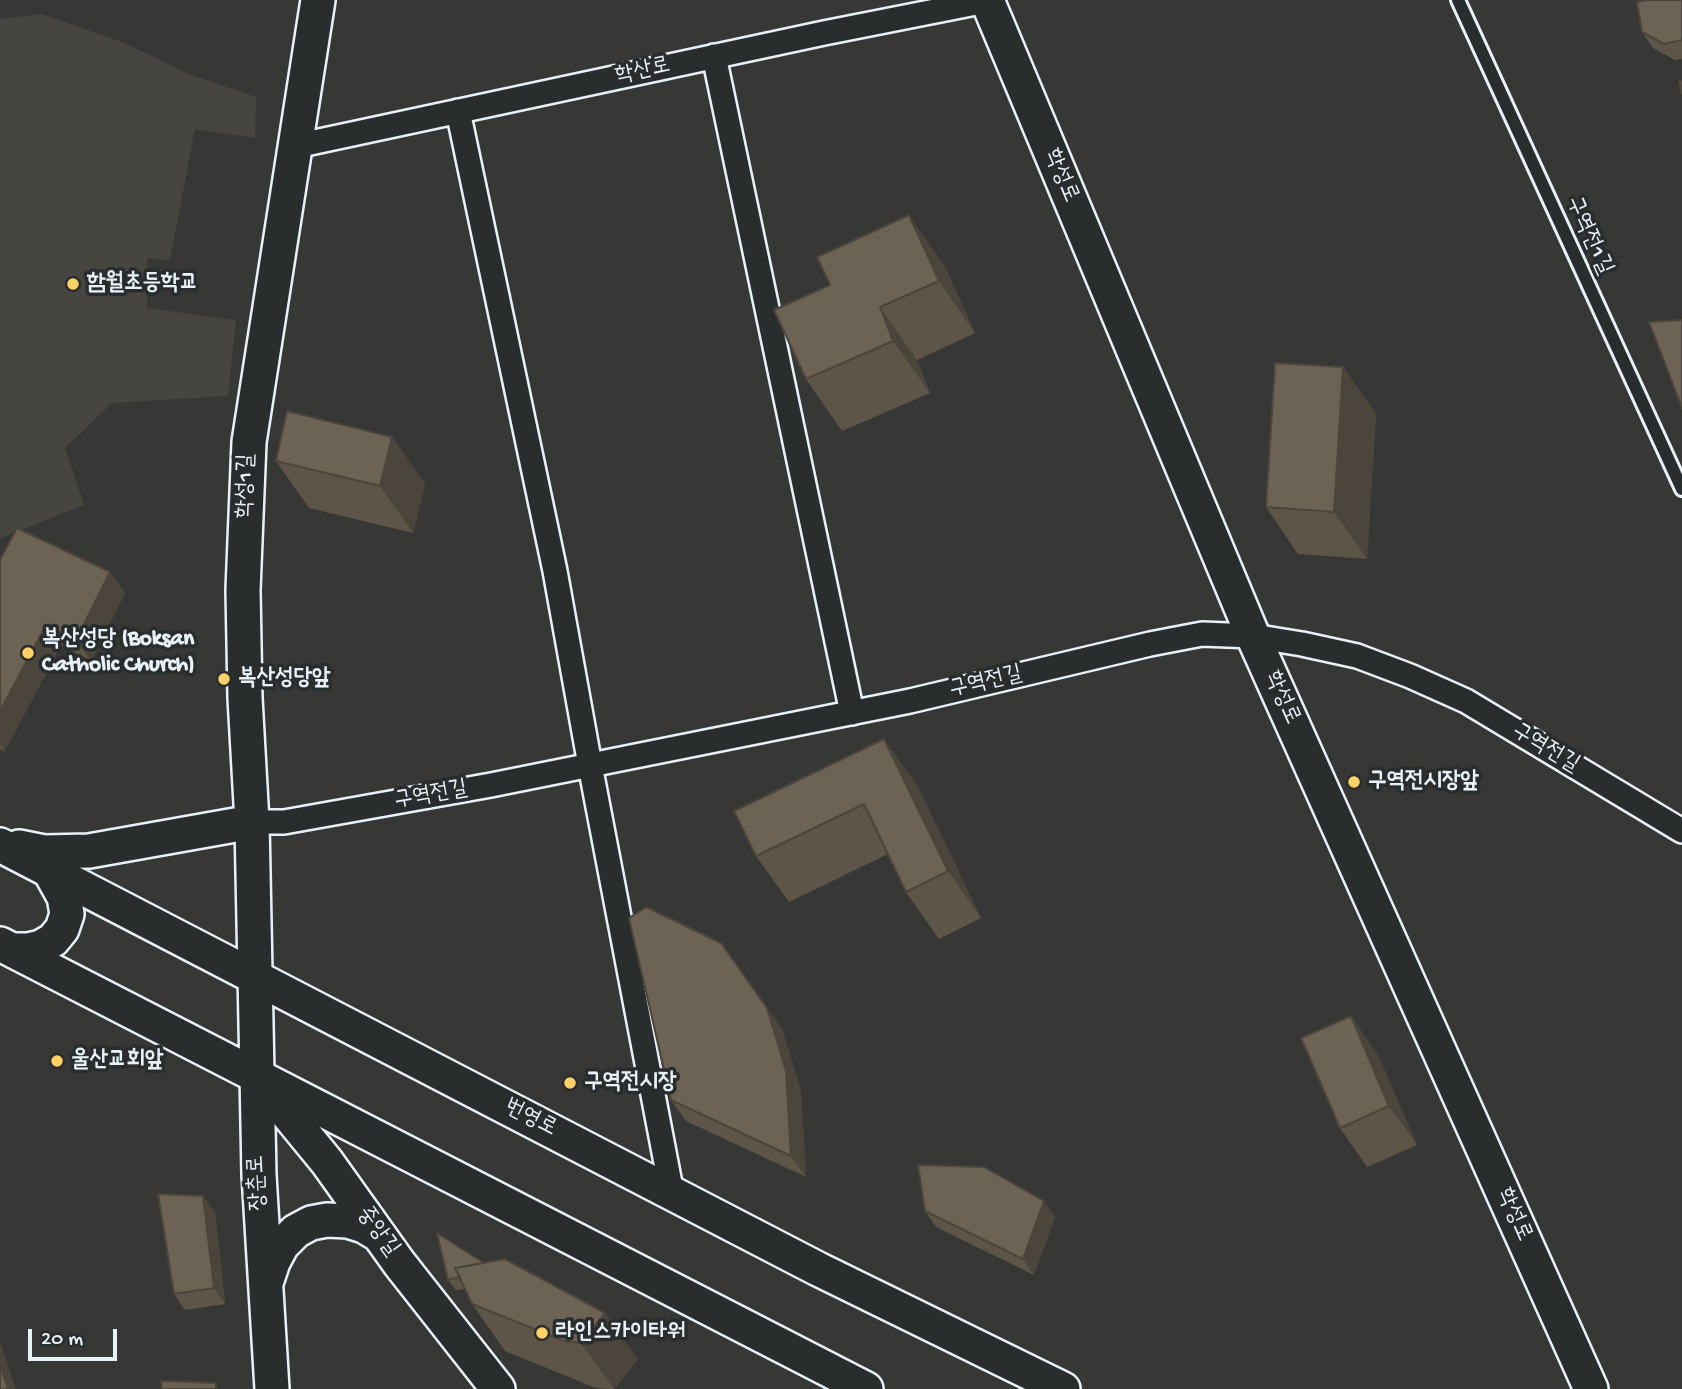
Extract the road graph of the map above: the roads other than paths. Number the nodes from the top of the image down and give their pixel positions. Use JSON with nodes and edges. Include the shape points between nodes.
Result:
{"nodes":[{"id":1,"x":318,"y":0,"type":"edge"},
{"id":2,"x":988,"y":0,"type":"edge"},
{"id":3,"x":1458,"y":0,"type":"edge"},
{"id":4,"x":714,"y":56,"type":"junction"},
{"id":5,"x":458,"y":111,"type":"junction"},
{"id":6,"x":296,"y":146,"type":"junction"},
{"id":7,"x":1682,"y":489,"type":"edge"},
{"id":8,"x":1253,"y":636,"type":"junction"},
{"id":9,"x":852,"y":713,"type":"junction"},
{"id":10,"x":590,"y":765,"type":"junction"},
{"id":11,"x":252,"y":822,"type":"junction"},
{"id":12,"x":1682,"y":831,"type":"edge"},
{"id":13,"x":0,"y":844,"type":"edge"},
{"id":14,"x":49,"y":870,"type":"junction"},
{"id":15,"x":6,"y":947,"type":"edge"},
{"id":16,"x":255,"y":976,"type":"junction"},
{"id":17,"x":255,"y":1075,"type":"junction"},
{"id":18,"x":672,"y":1194,"type":"junction"},
{"id":19,"x":379,"y":1235,"type":"junction"},
{"id":20,"x":265,"y":1289,"type":"junction"},
{"id":21,"x":272,"y":1389,"type":"edge"},
{"id":22,"x":498,"y":1389,"type":"edge"},
{"id":23,"x":866,"y":1389,"type":"edge"},
{"id":24,"x":1063,"y":1389,"type":"edge"},
{"id":25,"x":1591,"y":1389,"type":"edge"}],
"edges":[{"from":1,"to":6,"type":"street","name":"학성1길"},
{"from":2,"to":4,"type":"street","name":"학산로"},
{"from":2,"to":8,"type":"street","name":"학성로"},
{"from":3,"to":7,"type":"lane","name":"구역전1길"},
{"from":4,"to":5,"type":"street","name":"학산로"},
{"from":4,"to":9,"type":"street"},
{"from":5,"to":6,"type":"street","name":"학산로"},
{"from":5,"to":10,"type":"street","via":[[555,571]]},
{"from":6,"to":11,"type":"street","name":"학성1길","via":[[249,442],[243,590]]},
{"from":8,"to":9,"type":"street","name":"구역전길","via":[[1202,634]]},
{"from":8,"to":12,"type":"street","name":"구역전길","via":[[1357,656],[1466,701]]},
{"from":8,"to":25,"type":"street","name":"학성로"},
{"from":9,"to":10,"type":"street","name":"구역전길"},
{"from":10,"to":11,"type":"street","name":"구역전길","via":[[284,822]]},
{"from":10,"to":18,"type":"street"},
{"from":11,"to":13,"type":"street","via":[[89,852],[44,852]]},
{"from":11,"to":16,"type":"street","name":"학성1길"},
{"from":13,"to":14,"type":"street","name":"번영로"},
{"from":14,"to":15,"type":"street","via":[[64,897],[62,929],[41,947]]},
{"from":14,"to":16,"type":"street","name":"번영로"},
{"from":15,"to":17,"type":"street"},
{"from":16,"to":17,"type":"street","name":"장춘로"},
{"from":16,"to":18,"type":"street","name":"번영로"},
{"from":17,"to":19,"type":"street","name":"중앙길","via":[[327,1162]]},
{"from":17,"to":20,"type":"street","name":"장춘로"},
{"from":17,"to":23,"type":"street"},
{"from":18,"to":24,"type":"street","name":"번영로"},
{"from":19,"to":20,"type":"street","via":[[348,1221],[311,1223],[282,1245]]},
{"from":19,"to":22,"type":"street","name":"중앙길"},
{"from":20,"to":21,"type":"street","name":"장춘로"}]}
